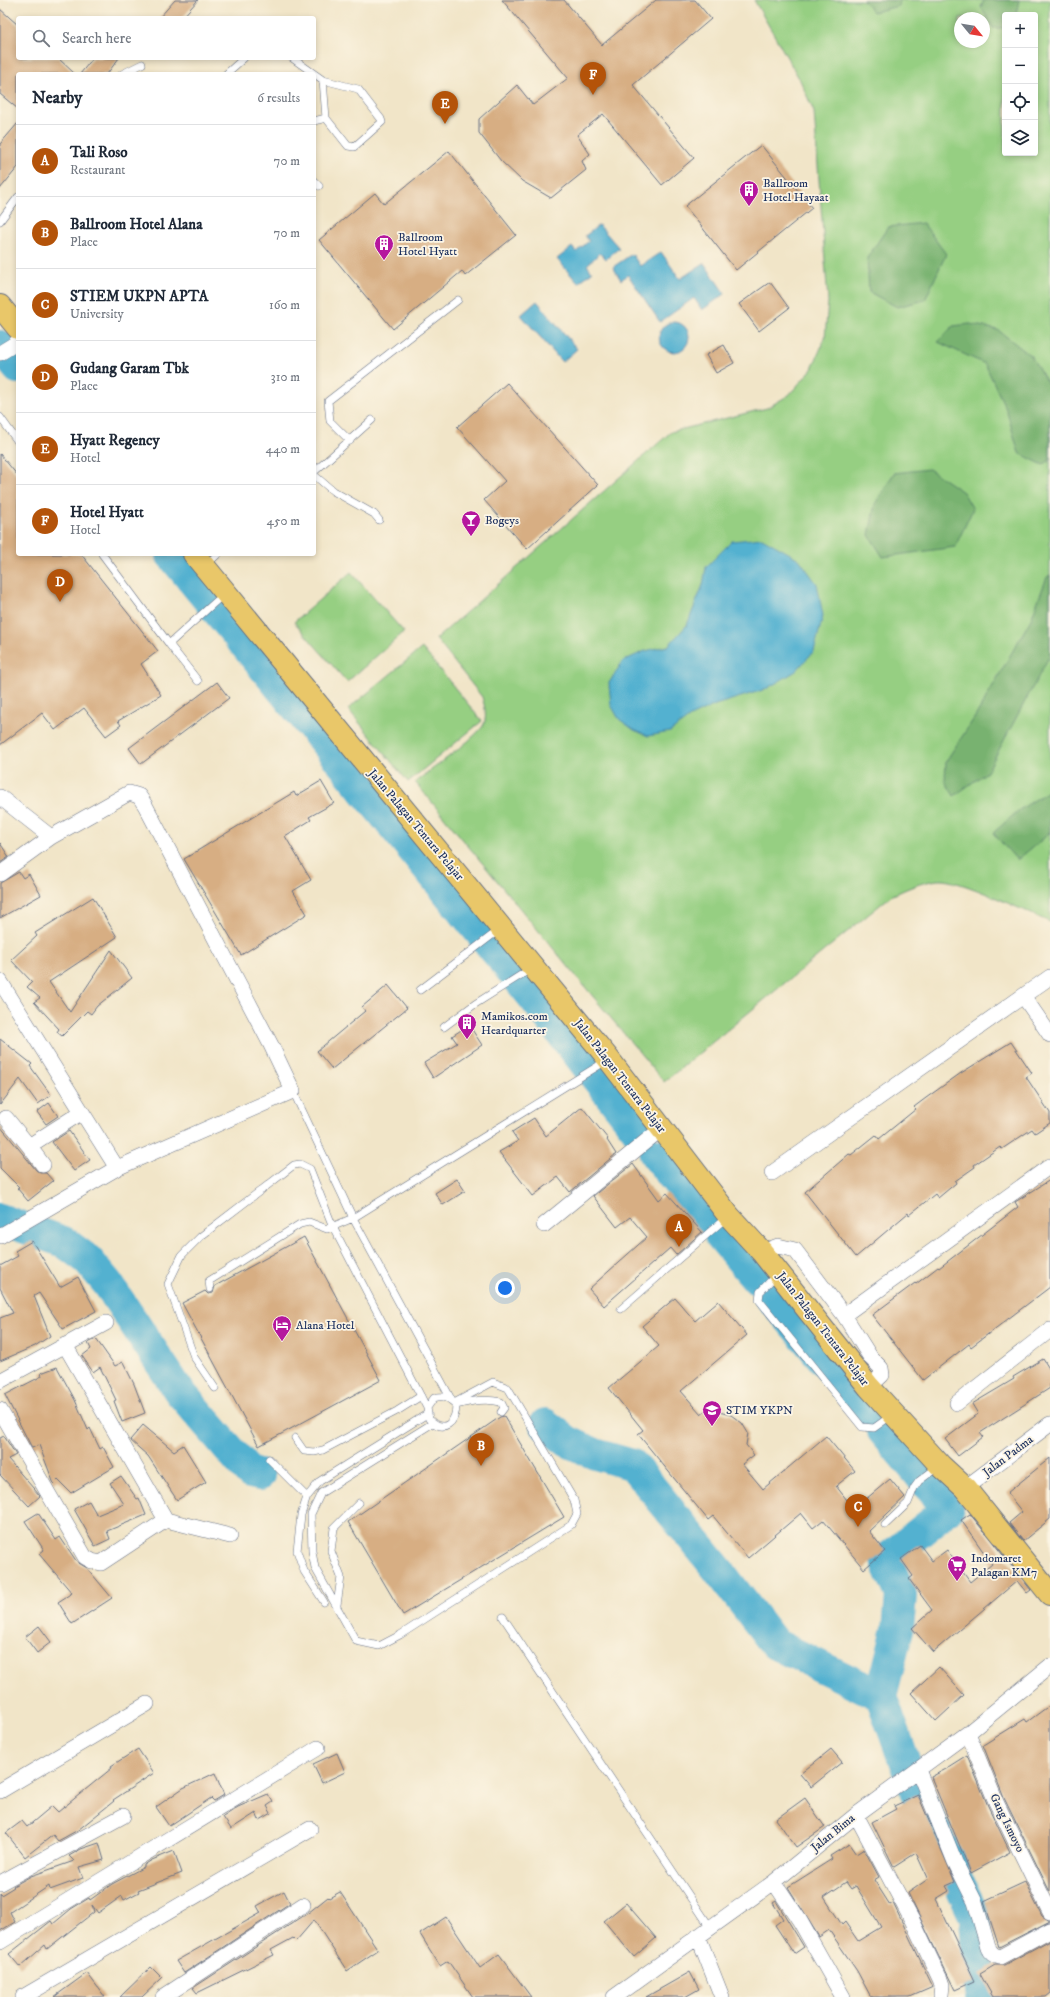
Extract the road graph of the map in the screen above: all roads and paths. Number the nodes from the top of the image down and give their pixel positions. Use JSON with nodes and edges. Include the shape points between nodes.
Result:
{"nodes":[{"id":1,"x":242,"y":60,"type":"edge"},
{"id":2,"x":295,"y":60,"type":"edge"},
{"id":3,"x":142,"y":64,"type":"dead end"},
{"id":4,"x":126,"y":72,"type":"edge"},
{"id":5,"x":228,"y":72,"type":"edge"},
{"id":6,"x":312,"y":72,"type":"edge"},
{"id":7,"x":316,"y":75,"type":"edge"},
{"id":8,"x":323,"y":80,"type":"junction"},
{"id":9,"x":326,"y":118,"type":"junction"},
{"id":10,"x":316,"y":120,"type":"edge"},
{"id":11,"x":16,"y":200,"type":"edge"},
{"id":12,"x":0,"y":221,"type":"edge"},
{"id":13,"x":458,"y":300,"type":"dead end"},
{"id":14,"x":0,"y":417,"type":"edge"},
{"id":15,"x":372,"y":420,"type":"dead end"},
{"id":16,"x":16,"y":439,"type":"edge"},
{"id":17,"x":350,"y":441,"type":"junction"},
{"id":18,"x":316,"y":471,"type":"edge"},
{"id":19,"x":316,"y":475,"type":"edge"},
{"id":20,"x":379,"y":520,"type":"dead end"},
{"id":21,"x":103,"y":556,"type":"edge"},
{"id":22,"x":206,"y":558,"type":"edge"},
{"id":23,"x":222,"y":596,"type":"junction"},
{"id":24,"x":169,"y":644,"type":"junction"},
{"id":25,"x":198,"y":681,"type":"dead end"},
{"id":26,"x":0,"y":797,"type":"edge"},
{"id":27,"x":51,"y":837,"type":"junction"},
{"id":28,"x":0,"y":874,"type":"edge"},
{"id":29,"x":499,"y":930,"type":"junction"},
{"id":30,"x":528,"y":971,"type":"junction"},
{"id":31,"x":1050,"y":977,"type":"edge"},
{"id":32,"x":0,"y":981,"type":"edge"},
{"id":33,"x":420,"y":990,"type":"dead end"},
{"id":34,"x":1024,"y":997,"type":"junction"},
{"id":35,"x":444,"y":1027,"type":"dead end"},
{"id":36,"x":1050,"y":1034,"type":"edge"},
{"id":37,"x":603,"y":1062,"type":"junction"},
{"id":38,"x":293,"y":1091,"type":"junction"},
{"id":39,"x":82,"y":1112,"type":"junction"},
{"id":40,"x":6,"y":1118,"type":"dead end"},
{"id":41,"x":661,"y":1129,"type":"junction"},
{"id":42,"x":29,"y":1146,"type":"junction"},
{"id":43,"x":43,"y":1166,"type":"dead end"},
{"id":44,"x":1050,"y":1166,"type":"edge"},
{"id":45,"x":117,"y":1168,"type":"junction"},
{"id":46,"x":772,"y":1173,"type":"dead end"},
{"id":47,"x":729,"y":1216,"type":"junction"},
{"id":48,"x":353,"y":1218,"type":"junction"},
{"id":49,"x":544,"y":1225,"type":"dead end"},
{"id":50,"x":332,"y":1227,"type":"junction"},
{"id":51,"x":2,"y":1235,"type":"edge"},
{"id":52,"x":762,"y":1252,"type":"junction"},
{"id":53,"x":778,"y":1273,"type":"junction"},
{"id":54,"x":210,"y":1289,"type":"dead end"},
{"id":55,"x":622,"y":1309,"type":"dead end"},
{"id":56,"x":844,"y":1315,"type":"junction"},
{"id":57,"x":106,"y":1323,"type":"dead end"},
{"id":58,"x":1050,"y":1330,"type":"edge"},
{"id":59,"x":65,"y":1345,"type":"junction"},
{"id":60,"x":0,"y":1381,"type":"edge"},
{"id":61,"x":869,"y":1387,"type":"junction"},
{"id":62,"x":215,"y":1388,"type":"dead end"},
{"id":63,"x":421,"y":1396,"type":"junction"},
{"id":64,"x":454,"y":1403,"type":"junction"},
{"id":65,"x":957,"y":1403,"type":"dead end"},
{"id":66,"x":0,"y":1410,"type":"edge"},
{"id":67,"x":427,"y":1411,"type":"junction"},
{"id":68,"x":501,"y":1412,"type":"dead end"},
{"id":69,"x":893,"y":1414,"type":"junction"},
{"id":70,"x":433,"y":1423,"type":"junction"},
{"id":71,"x":1050,"y":1424,"type":"edge"},
{"id":72,"x":295,"y":1438,"type":"dead end"},
{"id":73,"x":269,"y":1459,"type":"dead end"},
{"id":74,"x":935,"y":1469,"type":"junction"},
{"id":75,"x":965,"y":1488,"type":"junction"},
{"id":76,"x":308,"y":1497,"type":"junction"},
{"id":77,"x":359,"y":1503,"type":"dead end"},
{"id":78,"x":303,"y":1510,"type":"junction"},
{"id":79,"x":311,"y":1514,"type":"junction"},
{"id":80,"x":166,"y":1520,"type":"junction"},
{"id":81,"x":885,"y":1525,"type":"dead end"},
{"id":82,"x":230,"y":1536,"type":"dead end"},
{"id":83,"x":1050,"y":1594,"type":"edge"},
{"id":84,"x":324,"y":1602,"type":"dead end"},
{"id":85,"x":337,"y":1605,"type":"junction"},
{"id":86,"x":503,"y":1618,"type":"dead end"},
{"id":87,"x":1050,"y":1666,"type":"edge"},
{"id":88,"x":146,"y":1704,"type":"dead end"},
{"id":89,"x":968,"y":1733,"type":"junction"},
{"id":90,"x":318,"y":1748,"type":"dead end"},
{"id":91,"x":913,"y":1773,"type":"junction"},
{"id":92,"x":0,"y":1790,"type":"edge"},
{"id":93,"x":856,"y":1814,"type":"junction"},
{"id":94,"x":123,"y":1816,"type":"dead end"},
{"id":95,"x":310,"y":1829,"type":"dead end"},
{"id":96,"x":774,"y":1882,"type":"junction"},
{"id":97,"x":0,"y":1883,"type":"edge"},
{"id":98,"x":303,"y":1905,"type":"dead end"},
{"id":99,"x":1050,"y":1912,"type":"edge"},
{"id":100,"x":1050,"y":1930,"type":"edge"},
{"id":101,"x":704,"y":1932,"type":"junction"},
{"id":102,"x":0,"y":1942,"type":"edge"},
{"id":103,"x":941,"y":1995,"type":"dead end"},
{"id":104,"x":23,"y":1997,"type":"edge"},
{"id":105,"x":163,"y":1997,"type":"edge"},
{"id":106,"x":614,"y":1997,"type":"edge"},
{"id":107,"x":722,"y":1997,"type":"edge"},
{"id":108,"x":843,"y":1997,"type":"edge"}],
"edges":[{"from":1,"to":5,"type":"lane"},
{"from":2,"to":6,"type":"lane"},
{"from":3,"to":4,"type":"lane"},
{"from":7,"to":8,"type":"lane"},
{"from":8,"to":9,"type":"lane"},
{"from":8,"to":9,"type":"lane","via":[[358,89],[382,122],[351,148]]},
{"from":9,"to":10,"type":"lane"},
{"from":11,"to":12,"type":"lane"},
{"from":13,"to":17,"type":"lane","via":[[328,401],[330,421]]},
{"from":14,"to":16,"type":"lane"},
{"from":15,"to":17,"type":"lane"},
{"from":17,"to":18,"type":"lane"},
{"from":19,"to":20,"type":"lane","via":[[333,491],[374,514]]},
{"from":21,"to":24,"type":"lane"},
{"from":22,"to":23,"type":"main road","name":"Jalan Palagan Tentara Pelajar"},
{"from":23,"to":24,"type":"lane"},
{"from":23,"to":29,"type":"main road","name":"Jalan Palagan Tentara Pelajar","via":[[371,771]]},
{"from":24,"to":25,"type":"lane"},
{"from":26,"to":27,"type":"street"},
{"from":27,"to":28,"type":"street"},
{"from":27,"to":38,"type":"street","via":[[129,793],[139,796],[271,1044]]},
{"from":29,"to":30,"type":"main road","name":"Jalan Palagan Tentara Pelajar"},
{"from":29,"to":33,"type":"lane"},
{"from":30,"to":35,"type":"lane"},
{"from":30,"to":37,"type":"main road","name":"Jalan Palagan Tentara Pelajar"},
{"from":31,"to":34,"type":"street"},
{"from":32,"to":39,"type":"street"},
{"from":34,"to":36,"type":"street"},
{"from":34,"to":46,"type":"street"},
{"from":37,"to":41,"type":"main road","name":"Jalan Palagan Tentara Pelajar"},
{"from":37,"to":48,"type":"lane"},
{"from":38,"to":45,"type":"street"},
{"from":38,"to":48,"type":"lane"},
{"from":39,"to":42,"type":"street"},
{"from":39,"to":45,"type":"street"},
{"from":40,"to":42,"type":"street"},
{"from":41,"to":47,"type":"main road","name":"Jalan Palagan Tentara Pelajar"},
{"from":41,"to":49,"type":"street"},
{"from":42,"to":43,"type":"street"},
{"from":44,"to":56,"type":"street"},
{"from":45,"to":51,"type":"street"},
{"from":47,"to":52,"type":"main road","name":"Jalan Palagan Tentara Pelajar"},
{"from":47,"to":55,"type":"lane"},
{"from":48,"to":50,"type":"lane"},
{"from":48,"to":64,"type":"lane"},
{"from":50,"to":54,"type":"lane","via":[[324,1228],[309,1222],[300,1224],[209,1281]]},
{"from":50,"to":62,"type":"lane","via":[[310,1169],[300,1164],[294,1165],[182,1255],[168,1284],[194,1357]]},
{"from":50,"to":63,"type":"lane"},
{"from":52,"to":53,"type":"main road","name":"Jalan Palagan Tentara Pelajar"},
{"from":52,"to":56,"type":"street","via":[[778,1246],[795,1250]]},
{"from":53,"to":61,"type":"main road","name":"Jalan Palagan Tentara Pelajar"},
{"from":53,"to":69,"type":"lane","via":[[760,1292],[759,1300],[766,1310],[862,1427],[874,1428]]},
{"from":56,"to":61,"type":"street","via":[[880,1368],[882,1375]]},
{"from":57,"to":59,"type":"street"},
{"from":58,"to":65,"type":"street"},
{"from":59,"to":60,"type":"street"},
{"from":59,"to":80,"type":"street"},
{"from":61,"to":69,"type":"main road","name":"Jalan Palagan Tentara Pelajar"},
{"from":63,"to":67,"type":"lane"},
{"from":63,"to":72,"type":"lane","via":[[323,1450],[304,1451]]},
{"from":64,"to":67,"type":"lane","via":[[439,1396],[434,1398]]},
{"from":64,"to":68,"type":"lane","via":[[493,1400],[501,1402],[504,1408]]},
{"from":64,"to":70,"type":"lane","via":[[456,1415],[450,1424],[438,1426]]},
{"from":64,"to":85,"type":"lane","via":[[493,1382],[508,1388],[574,1500],[577,1514],[570,1525],[379,1646],[356,1641]]},
{"from":66,"to":80,"type":"street","via":[[85,1557],[102,1563]]},
{"from":67,"to":70,"type":"lane"},
{"from":67,"to":76,"type":"lane","via":[[320,1481]]},
{"from":69,"to":74,"type":"main road","name":"Jalan Palagan Tentara Pelajar"},
{"from":70,"to":79,"type":"lane","via":[[321,1493]]},
{"from":71,"to":75,"type":"street","name":"Jalan Padma"},
{"from":73,"to":76,"type":"lane"},
{"from":74,"to":75,"type":"main road","name":"Jalan Palagan Tentara Pelajar"},
{"from":74,"to":81,"type":"lane","via":[[919,1481],[908,1503]]},
{"from":75,"to":83,"type":"main road","name":"Jalan Palagan Tentara Pelajar"},
{"from":76,"to":78,"type":"lane"},
{"from":77,"to":85,"type":"lane","via":[[334,1528],[331,1551],[341,1577]]},
{"from":78,"to":79,"type":"lane"},
{"from":78,"to":84,"type":"lane","via":[[297,1551],[304,1571]]},
{"from":79,"to":85,"type":"lane","via":[[315,1568]]},
{"from":80,"to":82,"type":"street"},
{"from":86,"to":101,"type":"lane"},
{"from":87,"to":89,"type":"street","name":"Jalan Bima"},
{"from":88,"to":92,"type":"street"},
{"from":89,"to":91,"type":"street","name":"Jalan Bima"},
{"from":89,"to":99,"type":"street","name":"Gang Ismoyo","via":[[996,1802]]},
{"from":90,"to":102,"type":"street"},
{"from":91,"to":93,"type":"street","name":"Jalan Bima"},
{"from":91,"to":100,"type":"street","via":[[975,1902],[992,1953],[1000,1957]]},
{"from":93,"to":96,"type":"street","name":"Jalan Bima"},
{"from":93,"to":103,"type":"street","via":[[931,1959],[942,1985]]},
{"from":94,"to":97,"type":"street"},
{"from":95,"to":104,"type":"street"},
{"from":96,"to":101,"type":"street","name":"Jalan Bima"},
{"from":96,"to":108,"type":"street","via":[[800,1921]]},
{"from":98,"to":105,"type":"street"},
{"from":101,"to":106,"type":"street","name":"Jalan Bima"},
{"from":101,"to":107,"type":"street"}]}
